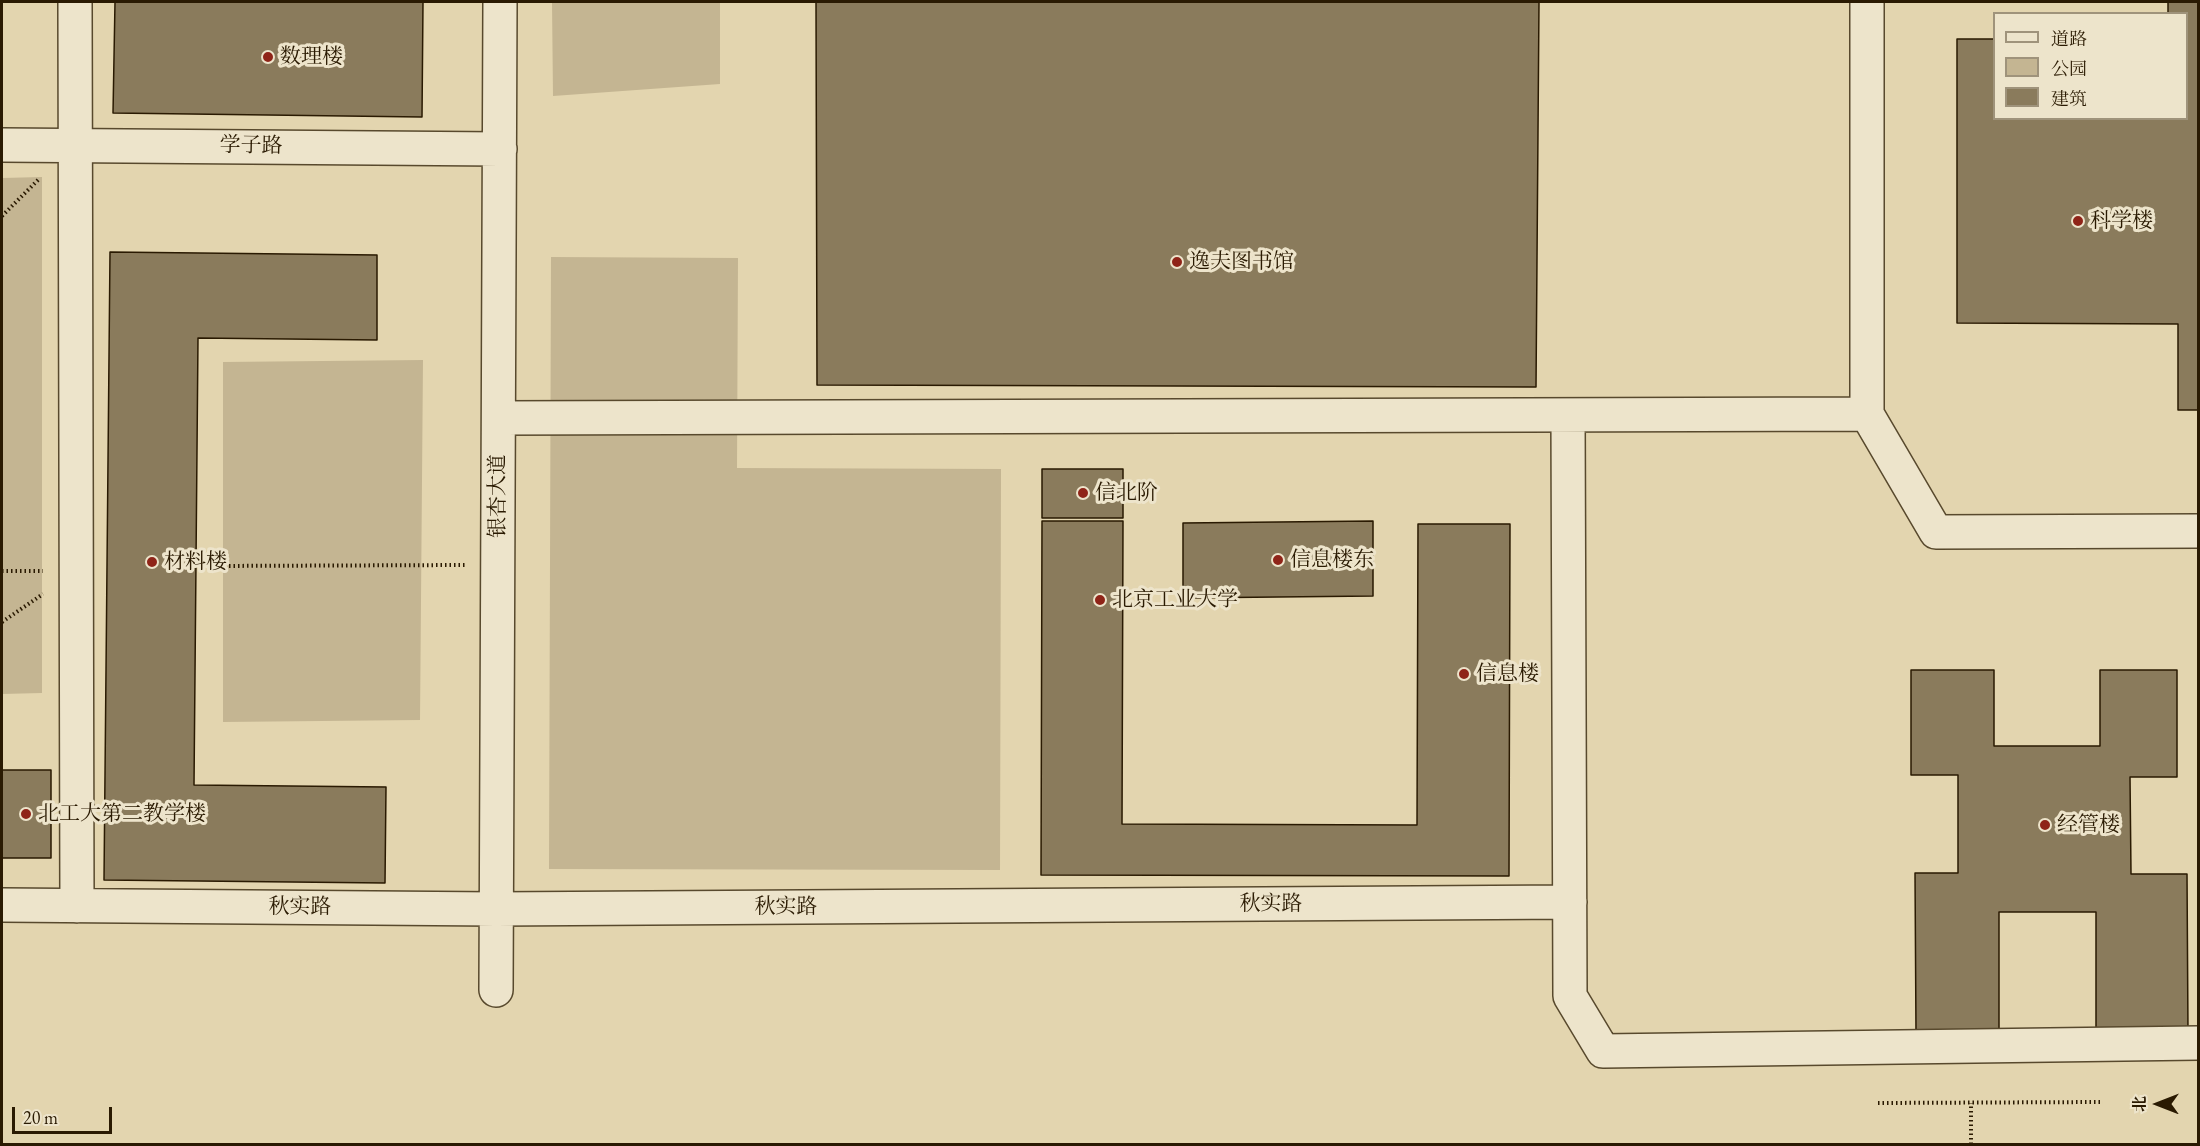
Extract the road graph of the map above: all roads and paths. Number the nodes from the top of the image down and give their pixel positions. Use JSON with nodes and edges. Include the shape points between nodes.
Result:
{"nodes":[{"id":1,"x":75,"y":2,"type":"edge"},
{"id":2,"x":500,"y":2,"type":"edge"},
{"id":3,"x":1867,"y":2,"type":"edge"},
{"id":4,"x":74,"y":144,"type":"junction"},
{"id":5,"x":2,"y":145,"type":"edge"},
{"id":6,"x":500,"y":149,"type":"junction"},
{"id":7,"x":1867,"y":414,"type":"junction"},
{"id":8,"x":1568,"y":415,"type":"junction"},
{"id":9,"x":499,"y":418,"type":"junction"},
{"id":10,"x":2199,"y":531,"type":"edge"},
{"id":11,"x":498,"y":564,"type":"junction"},
{"id":12,"x":211,"y":566,"type":"dead end"},
{"id":13,"x":2,"y":571,"type":"edge"},
{"id":14,"x":76,"y":571,"type":"junction"},
{"id":15,"x":2,"y":622,"type":"edge"},
{"id":16,"x":1569,"y":902,"type":"junction"},
{"id":17,"x":2,"y":905,"type":"edge"},
{"id":18,"x":77,"y":906,"type":"junction"},
{"id":19,"x":496,"y":909,"type":"junction"},
{"id":20,"x":496,"y":990,"type":"dead end"},
{"id":21,"x":2199,"y":1043,"type":"edge"},
{"id":22,"x":2103,"y":1102,"type":"dead end"},
{"id":23,"x":1878,"y":1103,"type":"dead end"},
{"id":24,"x":1971,"y":1103,"type":"junction"},
{"id":25,"x":1971,"y":1144,"type":"edge"}],
"edges":[{"from":1,"to":4,"type":"street"},
{"from":2,"to":6,"type":"street","name":"银杏大道"},
{"from":3,"to":7,"type":"street"},
{"from":4,"to":5,"type":"street","name":"学子路"},
{"from":4,"to":6,"type":"street","name":"学子路"},
{"from":4,"to":14,"type":"street"},
{"from":6,"to":9,"type":"street","name":"银杏大道"},
{"from":7,"to":8,"type":"street"},
{"from":7,"to":10,"type":"street","via":[[1936,532]]},
{"from":8,"to":9,"type":"street"},
{"from":8,"to":16,"type":"street"},
{"from":9,"to":11,"type":"street","name":"银杏大道"},
{"from":11,"to":12,"type":"path"},
{"from":11,"to":19,"type":"street","name":"银杏大道"},
{"from":13,"to":14,"type":"path"},
{"from":14,"to":15,"type":"path"},
{"from":14,"to":18,"type":"street"},
{"from":16,"to":19,"type":"street","name":"秋实路"},
{"from":16,"to":21,"type":"street","via":[[1569,996],[1603,1051]]},
{"from":17,"to":18,"type":"street","name":"秋实路"},
{"from":18,"to":19,"type":"street","name":"秋实路"},
{"from":19,"to":20,"type":"street","name":"银杏大道"},
{"from":22,"to":24,"type":"path"},
{"from":23,"to":24,"type":"path"},
{"from":24,"to":25,"type":"path","bridge":true}]}
